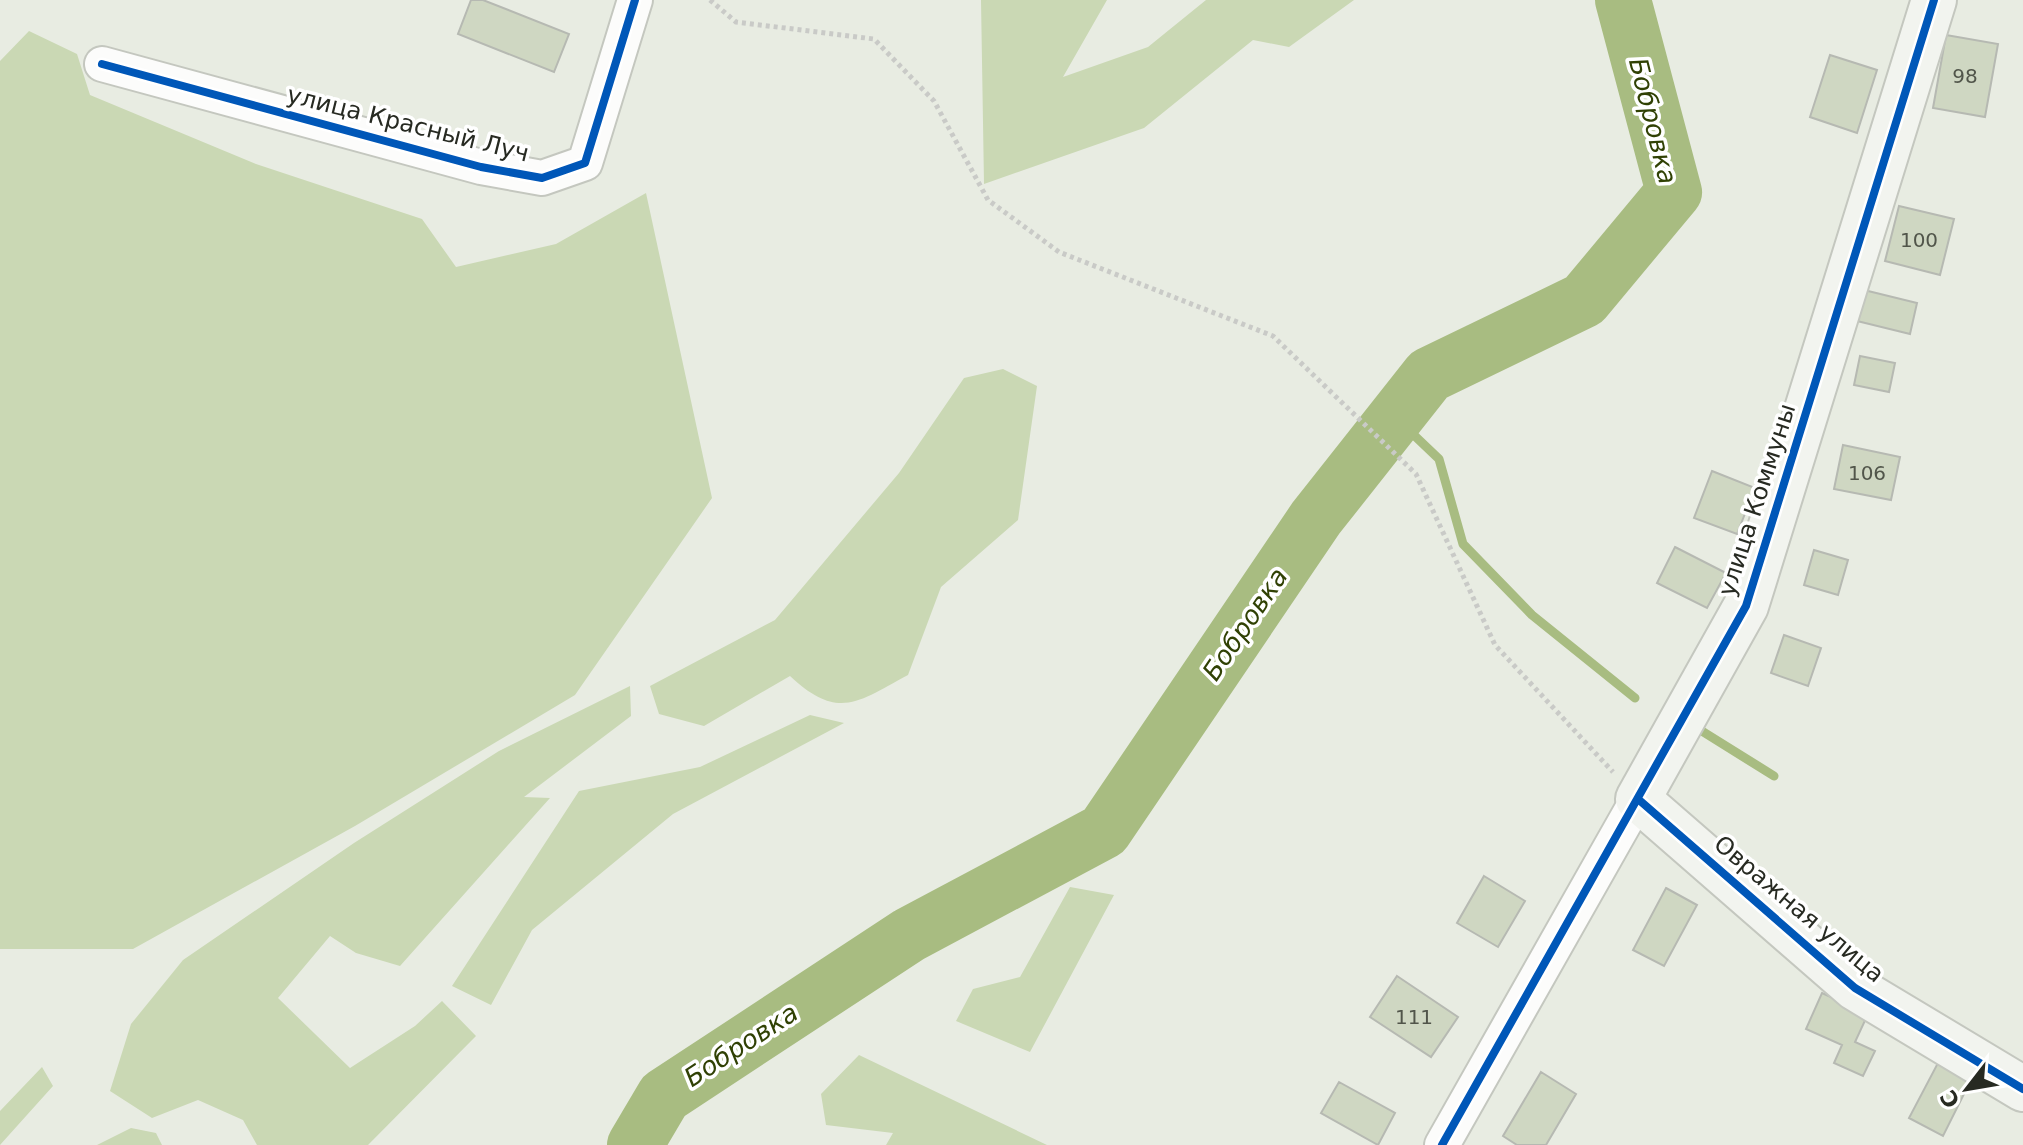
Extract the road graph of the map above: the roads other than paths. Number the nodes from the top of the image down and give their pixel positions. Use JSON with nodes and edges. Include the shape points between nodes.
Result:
{"nodes":[{"id":1,"x":635,"y":0,"type":"edge"},
{"id":2,"x":1934,"y":0,"type":"edge"},
{"id":3,"x":102,"y":64,"type":"dead end"},
{"id":4,"x":1638,"y":799,"type":"junction"},
{"id":5,"x":2023,"y":1089,"type":"edge"},
{"id":6,"x":1442,"y":1145,"type":"edge"}],
"edges":[{"from":1,"to":3,"type":"street","name":"улица Красный Луч","via":[[585,163],[542,178],[481,167]]},
{"from":2,"to":4,"type":"street","name":"улица Коммуны","via":[[1746,606]]},
{"from":4,"to":5,"type":"street","name":"Овражная улица","via":[[1855,988]]},
{"from":4,"to":6,"type":"street","name":"улица Коммуны"}]}
